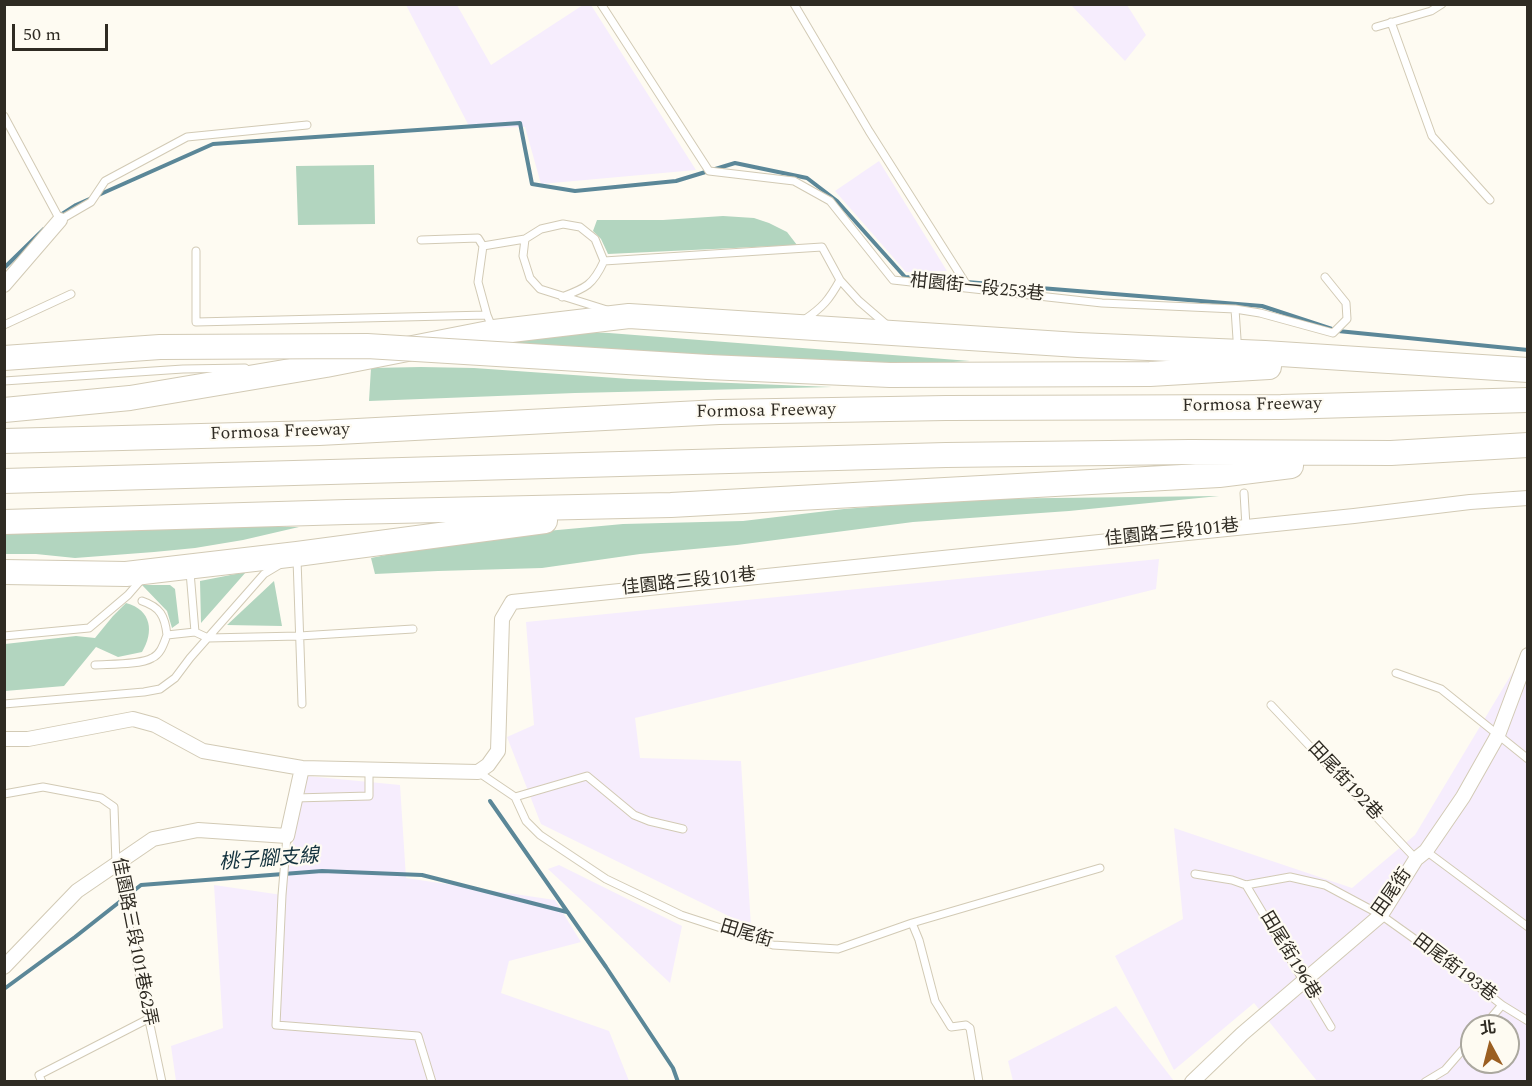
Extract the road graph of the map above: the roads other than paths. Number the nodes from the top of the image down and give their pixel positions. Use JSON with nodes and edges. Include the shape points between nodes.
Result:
{"nodes":[{"id":1,"x":601,"y":4,"type":"edge"},
{"id":2,"x":794,"y":4,"type":"edge"},
{"id":3,"x":1442,"y":4,"type":"edge"},
{"id":4,"x":1391,"y":22,"type":"junction"},
{"id":5,"x":1376,"y":27,"type":"dead end"},
{"id":6,"x":4,"y":116,"type":"edge"},
{"id":7,"x":308,"y":125,"type":"dead end"},
{"id":8,"x":1490,"y":200,"type":"dead end"},
{"id":9,"x":60,"y":220,"type":"junction"},
{"id":10,"x":525,"y":239,"type":"junction"},
{"id":11,"x":421,"y":240,"type":"dead end"},
{"id":12,"x":483,"y":246,"type":"junction"},
{"id":13,"x":196,"y":251,"type":"dead end"},
{"id":14,"x":604,"y":261,"type":"junction"},
{"id":15,"x":1325,"y":277,"type":"dead end"},
{"id":16,"x":840,"y":280,"type":"junction"},
{"id":17,"x":4,"y":285,"type":"edge"},
{"id":18,"x":968,"y":287,"type":"junction"},
{"id":19,"x":71,"y":294,"type":"dead end"},
{"id":20,"x":562,"y":297,"type":"junction"},
{"id":21,"x":1235,"y":309,"type":"junction"},
{"id":22,"x":629,"y":316,"type":"junction"},
{"id":23,"x":490,"y":323,"type":"junction"},
{"id":24,"x":4,"y":325,"type":"edge"},
{"id":25,"x":795,"y":326,"type":"junction"},
{"id":26,"x":897,"y":334,"type":"junction"},
{"id":27,"x":1237,"y":339,"type":"dead end"},
{"id":28,"x":4,"y":358,"type":"edge"},
{"id":29,"x":1412,"y":363,"type":"junction"},
{"id":30,"x":326,"y":365,"type":"junction"},
{"id":31,"x":255,"y":367,"type":"dead end"},
{"id":32,"x":266,"y":367,"type":"dead end"},
{"id":33,"x":1527,"y":370,"type":"edge"},
{"id":34,"x":4,"y":381,"type":"edge"},
{"id":35,"x":1527,"y":400,"type":"edge"},
{"id":36,"x":4,"y":410,"type":"edge"},
{"id":37,"x":4,"y":441,"type":"edge"},
{"id":38,"x":1527,"y":446,"type":"edge"},
{"id":39,"x":1391,"y":453,"type":"junction"},
{"id":40,"x":4,"y":481,"type":"edge"},
{"id":41,"x":1245,"y":493,"type":"dead end"},
{"id":42,"x":1527,"y":498,"type":"edge"},
{"id":43,"x":670,"y":505,"type":"junction"},
{"id":44,"x":4,"y":522,"type":"edge"},
{"id":45,"x":1246,"y":526,"type":"junction"},
{"id":46,"x":297,"y":554,"type":"junction"},
{"id":47,"x":189,"y":566,"type":"junction"},
{"id":48,"x":149,"y":571,"type":"junction"},
{"id":49,"x":4,"y":572,"type":"edge"},
{"id":50,"x":142,"y":601,"type":"dead end"},
{"id":51,"x":412,"y":629,"type":"dead end"},
{"id":52,"x":195,"y":632,"type":"junction"},
{"id":53,"x":167,"y":634,"type":"junction"},
{"id":54,"x":4,"y":636,"type":"edge"},
{"id":55,"x":299,"y":636,"type":"junction"},
{"id":56,"x":208,"y":638,"type":"junction"},
{"id":57,"x":1527,"y":655,"type":"edge"},
{"id":58,"x":95,"y":665,"type":"dead end"},
{"id":59,"x":1396,"y":673,"type":"dead end"},
{"id":60,"x":4,"y":704,"type":"edge"},
{"id":61,"x":302,"y":704,"type":"dead end"},
{"id":62,"x":1271,"y":705,"type":"dead end"},
{"id":63,"x":1498,"y":735,"type":"junction"},
{"id":64,"x":4,"y":739,"type":"edge"},
{"id":65,"x":1527,"y":759,"type":"edge"},
{"id":66,"x":302,"y":768,"type":"junction"},
{"id":67,"x":369,"y":770,"type":"junction"},
{"id":68,"x":478,"y":772,"type":"junction"},
{"id":69,"x":4,"y":794,"type":"edge"},
{"id":70,"x":514,"y":797,"type":"junction"},
{"id":71,"x":295,"y":798,"type":"junction"},
{"id":72,"x":683,"y":830,"type":"dead end"},
{"id":73,"x":287,"y":836,"type":"junction"},
{"id":74,"x":1421,"y":855,"type":"junction"},
{"id":75,"x":116,"y":864,"type":"junction"},
{"id":76,"x":1101,"y":868,"type":"dead end"},
{"id":77,"x":1195,"y":874,"type":"dead end"},
{"id":78,"x":1246,"y":885,"type":"junction"},
{"id":79,"x":1381,"y":915,"type":"junction"},
{"id":80,"x":912,"y":923,"type":"junction"},
{"id":81,"x":1527,"y":927,"type":"edge"},
{"id":82,"x":4,"y":967,"type":"edge"},
{"id":83,"x":1304,"y":981,"type":"junction"},
{"id":84,"x":1502,"y":1005,"type":"junction"},
{"id":85,"x":1494,"y":1014,"type":"edge"},
{"id":86,"x":148,"y":1019,"type":"junction"},
{"id":87,"x":1527,"y":1021,"type":"edge"},
{"id":88,"x":1331,"y":1027,"type":"dead end"},
{"id":89,"x":1460,"y":1053,"type":"edge"},
{"id":90,"x":1431,"y":1080,"type":"edge"},
{"id":91,"x":42,"y":1082,"type":"edge"},
{"id":92,"x":162,"y":1082,"type":"edge"},
{"id":93,"x":432,"y":1082,"type":"edge"},
{"id":94,"x":979,"y":1082,"type":"edge"},
{"id":95,"x":1192,"y":1082,"type":"edge"}],
"edges":[{"from":1,"to":18,"type":"lane","name":"柑園街一段253巷","via":[[709,171],[794,182],[830,201],[893,280]]},
{"from":2,"to":18,"type":"lane"},
{"from":3,"to":4,"type":"lane"},
{"from":4,"to":5,"type":"lane"},
{"from":4,"to":8,"type":"lane","via":[[1432,136]]},
{"from":6,"to":9,"type":"lane"},
{"from":7,"to":9,"type":"lane","via":[[187,137],[105,181],[91,202]]},
{"from":9,"to":17,"type":"street"},
{"from":10,"to":12,"type":"lane"},
{"from":10,"to":14,"type":"lane","via":[[541,229],[563,224],[580,227],[595,239]]},
{"from":10,"to":20,"type":"lane","via":[[523,256],[530,278],[540,289]]},
{"from":11,"to":12,"type":"lane","via":[[478,238]]},
{"from":12,"to":23,"type":"lane","via":[[478,282]]},
{"from":13,"to":23,"type":"lane","via":[[196,322]]},
{"from":14,"to":16,"type":"lane","via":[[822,247]]},
{"from":14,"to":20,"type":"lane","via":[[584,289]]},
{"from":15,"to":21,"type":"lane","name":"柑園街一段253巷","via":[[1346,303],[1347,319],[1333,333]]},
{"from":16,"to":25,"type":"lane","via":[[822,308]]},
{"from":16,"to":26,"type":"lane"},
{"from":18,"to":21,"type":"lane","name":"柑園街一段253巷","via":[[1102,303]]},
{"from":19,"to":24,"type":"lane"},
{"from":20,"to":22,"type":"lane"},
{"from":21,"to":27,"type":"lane"},
{"from":22,"to":23,"type":"highway"},
{"from":22,"to":25,"type":"highway"},
{"from":23,"to":30,"type":"highway"},
{"from":25,"to":26,"type":"highway"},
{"from":26,"to":29,"type":"highway"},
{"from":28,"to":29,"type":"highway","bridge":true,"via":[[160,347],[368,346],[890,375],[1162,374]]},
{"from":29,"to":33,"type":"highway"},
{"from":30,"to":32,"type":"lane"},
{"from":30,"to":36,"type":"highway","via":[[130,398]]},
{"from":31,"to":34,"type":"lane"},
{"from":35,"to":37,"type":"highway","name":"Formosa Freeway","via":[[718,412],[319,433]]},
{"from":38,"to":39,"type":"highway"},
{"from":39,"to":40,"type":"highway","via":[[946,455]]},
{"from":39,"to":43,"type":"highway","via":[[1218,475]]},
{"from":41,"to":45,"type":"lane"},
{"from":42,"to":45,"type":"street","name":"佳園路三段101巷"},
{"from":43,"to":44,"type":"highway"},
{"from":43,"to":46,"type":"highway"},
{"from":45,"to":68,"type":"street","name":"佳園路三段101巷","via":[[512,602],[502,619],[498,751]]},
{"from":46,"to":47,"type":"highway"},
{"from":46,"to":55,"type":"lane"},
{"from":46,"to":56,"type":"lane","via":[[264,574]]},
{"from":47,"to":48,"type":"highway"},
{"from":47,"to":52,"type":"lane"},
{"from":48,"to":49,"type":"highway"},
{"from":48,"to":54,"type":"lane","via":[[89,628]]},
{"from":50,"to":53,"type":"lane","via":[[160,611]]},
{"from":51,"to":55,"type":"lane"},
{"from":52,"to":53,"type":"lane"},
{"from":52,"to":56,"type":"lane"},
{"from":53,"to":58,"type":"lane","via":[[163,648],[153,658]]},
{"from":55,"to":56,"type":"lane"},
{"from":55,"to":61,"type":"lane"},
{"from":56,"to":60,"type":"lane","via":[[175,678],[160,689]]},
{"from":57,"to":63,"type":"street","name":"田尾街"},
{"from":59,"to":63,"type":"lane","via":[[1442,689]]},
{"from":62,"to":74,"type":"lane","name":"田尾街192巷"},
{"from":63,"to":65,"type":"lane"},
{"from":63,"to":74,"type":"street","name":"田尾街","via":[[1463,797]]},
{"from":64,"to":66,"type":"street","via":[[28,739],[133,719],[155,725],[203,751]]},
{"from":66,"to":67,"type":"street"},
{"from":66,"to":71,"type":"street"},
{"from":67,"to":68,"type":"street"},
{"from":67,"to":71,"type":"lane","via":[[369,796]]},
{"from":68,"to":70,"type":"lane","name":"田尾街"},
{"from":69,"to":75,"type":"lane","name":"佳園路三段101巷62弄","via":[[43,787],[101,798],[114,807]]},
{"from":70,"to":72,"type":"lane","via":[[587,776],[634,815]]},
{"from":70,"to":80,"type":"lane","name":"田尾街","via":[[526,821],[540,835],[606,879],[681,915],[773,945],[838,949]]},
{"from":71,"to":73,"type":"street"},
{"from":73,"to":75,"type":"street","via":[[198,830],[153,839]]},
{"from":73,"to":93,"type":"lane","via":[[276,1025],[418,1036]]},
{"from":74,"to":79,"type":"street","name":"田尾街"},
{"from":74,"to":81,"type":"lane","name":"田尾街192巷"},
{"from":75,"to":82,"type":"street","via":[[77,891]]},
{"from":75,"to":86,"type":"lane","name":"佳園路三段101巷62弄"},
{"from":76,"to":80,"type":"lane","name":"田尾街"},
{"from":77,"to":78,"type":"lane"},
{"from":78,"to":79,"type":"lane","name":"田尾街193巷","via":[[1290,877],[1325,885]]},
{"from":78,"to":83,"type":"lane","name":"田尾街196巷"},
{"from":79,"to":83,"type":"street","name":"田尾街"},
{"from":79,"to":84,"type":"lane","name":"田尾街193巷"},
{"from":80,"to":94,"type":"lane","via":[[935,1000],[951,1027],[966,1024],[970,1028]]},
{"from":83,"to":88,"type":"lane","name":"田尾街196巷"},
{"from":83,"to":95,"type":"street","name":"田尾街"},
{"from":84,"to":85,"type":"lane"},
{"from":84,"to":87,"type":"lane","name":"田尾街193巷"},
{"from":86,"to":91,"type":"lane","via":[[39,1075]]},
{"from":86,"to":92,"type":"lane","name":"佳園路三段101巷62弄"},
{"from":89,"to":90,"type":"lane"}]}
